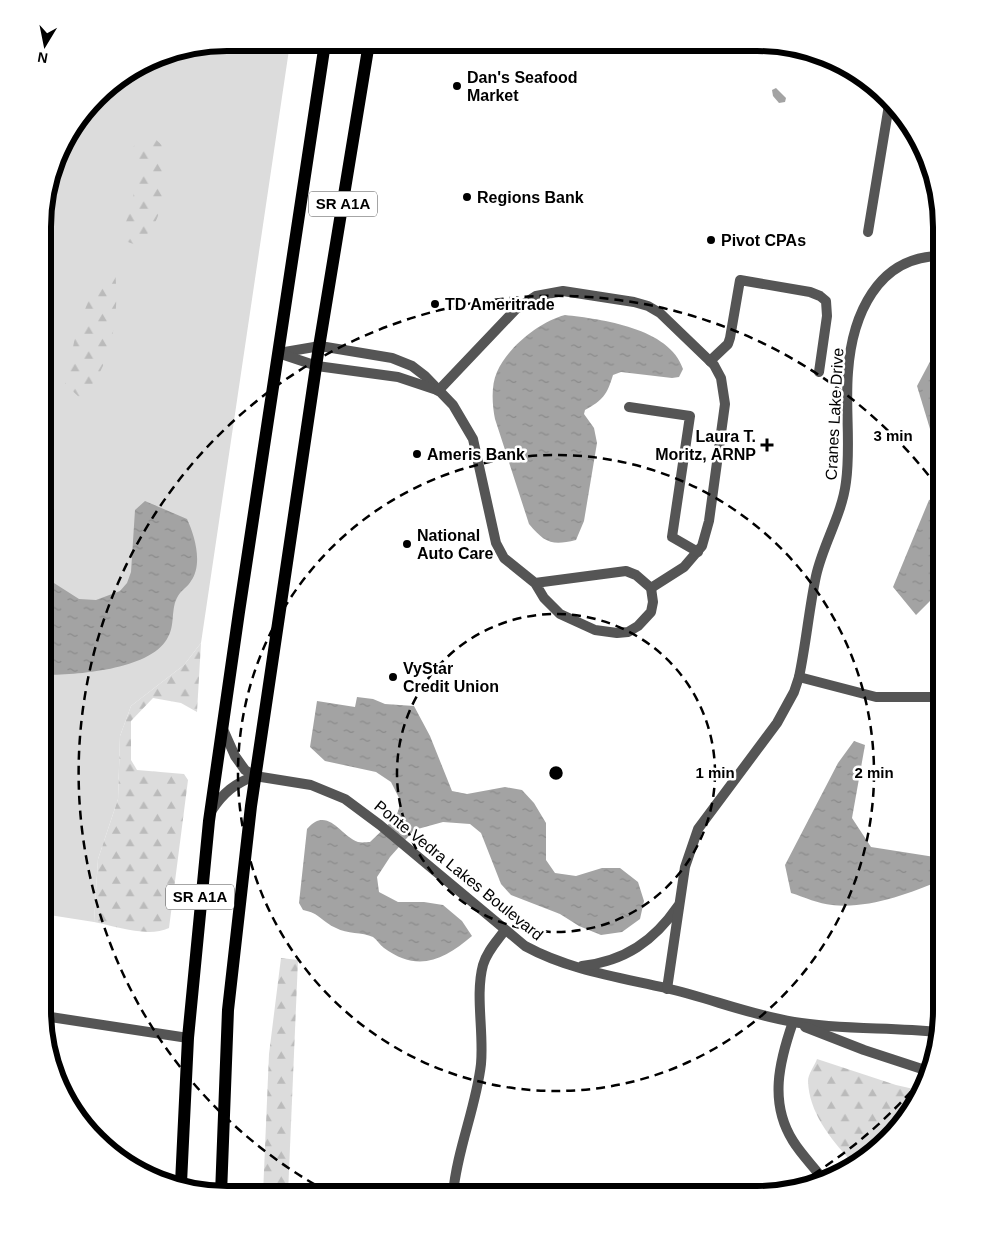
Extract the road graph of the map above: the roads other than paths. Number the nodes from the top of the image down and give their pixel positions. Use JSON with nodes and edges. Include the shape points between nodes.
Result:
{"nodes":[{"id":1,"x":325,"y":52,"type":"edge"},
{"id":2,"x":368,"y":52,"type":"edge"},
{"id":3,"x":888,"y":110,"type":"edge"},
{"id":4,"x":868,"y":232,"type":"dead end"},
{"id":5,"x":933,"y":257,"type":"edge"},
{"id":6,"x":320,"y":346,"type":"junction"},
{"id":7,"x":279,"y":353,"type":"junction"},
{"id":8,"x":710,"y":361,"type":"junction"},
{"id":9,"x":317,"y":366,"type":"junction"},
{"id":10,"x":819,"y":372,"type":"dead end"},
{"id":11,"x":438,"y":391,"type":"junction"},
{"id":12,"x":628,"y":407,"type":"dead end"},
{"id":13,"x":698,"y":552,"type":"junction"},
{"id":14,"x":535,"y":583,"type":"junction"},
{"id":15,"x":651,"y":588,"type":"junction"},
{"id":16,"x":799,"y":677,"type":"junction"},
{"id":17,"x":932,"y":697,"type":"edge"},
{"id":18,"x":222,"y":726,"type":"junction"},
{"id":19,"x":255,"y":776,"type":"junction"},
{"id":20,"x":210,"y":812,"type":"junction"},
{"id":21,"x":680,"y":903,"type":"junction"},
{"id":22,"x":505,"y":930,"type":"junction"},
{"id":23,"x":576,"y":967,"type":"junction"},
{"id":24,"x":667,"y":989,"type":"junction"},
{"id":25,"x":52,"y":1017,"type":"edge"},
{"id":26,"x":793,"y":1022,"type":"junction"},
{"id":27,"x":931,"y":1032,"type":"edge"},
{"id":28,"x":188,"y":1038,"type":"junction"},
{"id":29,"x":922,"y":1069,"type":"edge"},
{"id":30,"x":819,"y":1174,"type":"edge"},
{"id":31,"x":182,"y":1180,"type":"edge"},
{"id":32,"x":221,"y":1185,"type":"edge"},
{"id":33,"x":454,"y":1186,"type":"edge"}],
"edges":[{"from":1,"to":7,"type":"main road","number":"SR A1A"},
{"from":2,"to":6,"type":"main road","number":"SR A1A"},
{"from":3,"to":4,"type":"street"},
{"from":5,"to":16,"type":"street","name":"Cranes Lake Drive","via":[[911,260],[886,276],[866,301],[856,326],[848,373],[846,483],[816,576]]},
{"from":6,"to":7,"type":"street"},
{"from":6,"to":9,"type":"main road","number":"SR A1A"},
{"from":6,"to":11,"type":"street","via":[[392,358],[418,371]]},
{"from":7,"to":9,"type":"street"},
{"from":7,"to":18,"type":"main road","number":"SR A1A"},
{"from":8,"to":10,"type":"street","via":[[728,344],[740,280],[810,292],[826,301]]},
{"from":8,"to":11,"type":"street","via":[[660,313],[648,306],[563,291],[550,292],[520,306]]},
{"from":8,"to":13,"type":"street","via":[[721,378],[726,404],[709,521]]},
{"from":9,"to":11,"type":"street","via":[[398,377]]},
{"from":9,"to":19,"type":"main road","number":"SR A1A"},
{"from":11,"to":14,"type":"street","via":[[453,405],[474,439],[496,543],[504,558]]},
{"from":12,"to":13,"type":"street","via":[[690,416],[672,537]]},
{"from":13,"to":15,"type":"street","via":[[684,568]]},
{"from":14,"to":15,"type":"street","via":[[626,572],[636,575]]},
{"from":14,"to":15,"type":"street","via":[[560,614],[595,630],[617,633],[628,632],[646,620],[653,602]]},
{"from":16,"to":17,"type":"street","via":[[876,697]]},
{"from":16,"to":21,"type":"street","name":"Cranes Lake Drive","via":[[777,723],[698,828],[685,867]]},
{"from":18,"to":19,"type":"street","via":[[239,763]]},
{"from":18,"to":20,"type":"main road","number":"SR A1A"},
{"from":19,"to":20,"type":"street","via":[[230,788]]},
{"from":19,"to":22,"type":"street","name":"Ponte Vedra Lakes Boulevard","via":[[310,785],[345,799]]},
{"from":19,"to":32,"type":"main road","number":"SR A1A","via":[[228,1010]]},
{"from":20,"to":28,"type":"main road","number":"SR A1A"},
{"from":21,"to":23,"type":"street","via":[[654,936],[630,953],[600,964]]},
{"from":21,"to":24,"type":"street","name":"Cranes Lake Drive"},
{"from":22,"to":23,"type":"street","name":"Ponte Vedra Lakes Boulevard","via":[[545,957]]},
{"from":22,"to":33,"type":"street","via":[[489,951],[481,976],[481,1066],[458,1154]]},
{"from":23,"to":24,"type":"street","name":"Ponte Vedra Lakes Boulevard"},
{"from":24,"to":26,"type":"street","name":"Ponte Vedra Lakes Boulevard"},
{"from":25,"to":28,"type":"street"},
{"from":26,"to":27,"type":"street","name":"Ponte Vedra Lakes Boulevard"},
{"from":26,"to":29,"type":"street","name":"Ponte Vedra Lakes Boulevard"},
{"from":26,"to":30,"type":"street","via":[[779,1071],[781,1112],[794,1142]]},
{"from":28,"to":31,"type":"main road","number":"SR A1A"}]}
